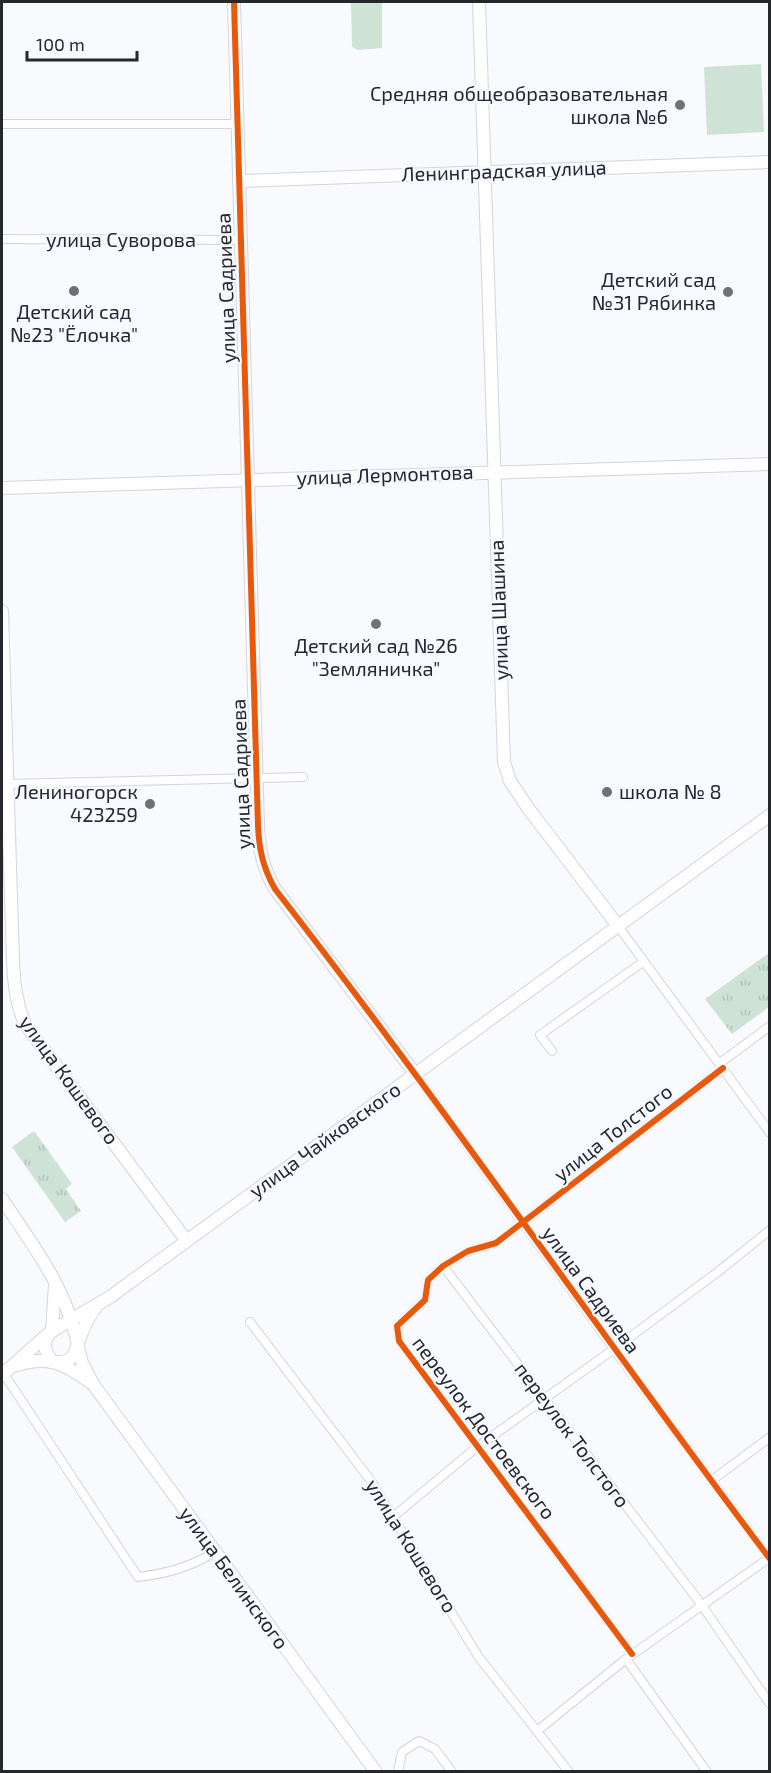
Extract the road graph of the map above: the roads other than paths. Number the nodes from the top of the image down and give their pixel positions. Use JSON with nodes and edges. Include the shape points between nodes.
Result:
{"nodes":[{"id":1,"x":234,"y":2,"type":"edge"},
{"id":2,"x":479,"y":2,"type":"edge"},
{"id":3,"x":2,"y":124,"type":"edge"},
{"id":4,"x":237,"y":124,"type":"junction"},
{"id":5,"x":770,"y":162,"type":"edge"},
{"id":6,"x":485,"y":172,"type":"junction"},
{"id":7,"x":239,"y":181,"type":"junction"},
{"id":8,"x":2,"y":239,"type":"edge"},
{"id":9,"x":241,"y":240,"type":"junction"},
{"id":10,"x":770,"y":464,"type":"edge"},
{"id":11,"x":494,"y":472,"type":"junction"},
{"id":12,"x":248,"y":479,"type":"junction"},
{"id":13,"x":2,"y":488,"type":"edge"},
{"id":14,"x":2,"y":611,"type":"edge"},
{"id":15,"x":303,"y":777,"type":"dead end"},
{"id":16,"x":257,"y":779,"type":"junction"},
{"id":17,"x":9,"y":784,"type":"junction"},
{"id":18,"x":770,"y":815,"type":"edge"},
{"id":19,"x":618,"y":926,"type":"junction"},
{"id":20,"x":643,"y":962,"type":"junction"},
{"id":21,"x":770,"y":1026,"type":"edge"},
{"id":22,"x":552,"y":1051,"type":"dead end"},
{"id":23,"x":722,"y":1066,"type":"junction"},
{"id":24,"x":416,"y":1075,"type":"junction"},
{"id":25,"x":770,"y":1133,"type":"edge"},
{"id":26,"x":2,"y":1199,"type":"edge"},
{"id":27,"x":522,"y":1223,"type":"junction"},
{"id":28,"x":770,"y":1230,"type":"edge"},
{"id":29,"x":186,"y":1240,"type":"junction"},
{"id":30,"x":443,"y":1266,"type":"junction"},
{"id":31,"x":55,"y":1279,"type":"junction"},
{"id":32,"x":97,"y":1306,"type":"junction"},
{"id":33,"x":72,"y":1319,"type":"junction"},
{"id":34,"x":250,"y":1322,"type":"dead end"},
{"id":35,"x":50,"y":1332,"type":"junction"},
{"id":36,"x":78,"y":1345,"type":"junction"},
{"id":37,"x":614,"y":1349,"type":"junction"},
{"id":38,"x":54,"y":1361,"type":"junction"},
{"id":39,"x":6,"y":1372,"type":"edge"},
{"id":40,"x":93,"y":1384,"type":"junction"},
{"id":41,"x":544,"y":1398,"type":"junction"},
{"id":42,"x":770,"y":1437,"type":"edge"},
{"id":43,"x":477,"y":1447,"type":"junction"},
{"id":44,"x":711,"y":1481,"type":"junction"},
{"id":45,"x":394,"y":1516,"type":"junction"},
{"id":46,"x":214,"y":1552,"type":"junction"},
{"id":47,"x":769,"y":1558,"type":"edge"},
{"id":48,"x":701,"y":1604,"type":"junction"},
{"id":49,"x":629,"y":1656,"type":"junction"},
{"id":50,"x":770,"y":1704,"type":"edge"},
{"id":51,"x":537,"y":1731,"type":"junction"},
{"id":52,"x":376,"y":1772,"type":"edge"},
{"id":53,"x":398,"y":1772,"type":"edge"},
{"id":54,"x":452,"y":1772,"type":"edge"},
{"id":55,"x":569,"y":1772,"type":"edge"},
{"id":56,"x":707,"y":1772,"type":"edge"}],
"edges":[{"from":1,"to":4,"type":"street","name":"улица Садриева"},
{"from":2,"to":6,"type":"street","name":"улица Шашина"},
{"from":3,"to":4,"type":"street"},
{"from":4,"to":7,"type":"street","name":"улица Садриева"},
{"from":5,"to":6,"type":"street","name":"Ленинградская улица"},
{"from":6,"to":7,"type":"street","name":"Ленинградская улица"},
{"from":6,"to":11,"type":"street","name":"улица Шашина"},
{"from":7,"to":9,"type":"street","name":"улица Садриева"},
{"from":8,"to":9,"type":"street","name":"улица Суворова"},
{"from":9,"to":12,"type":"street","name":"улица Садриева"},
{"from":10,"to":11,"type":"street","name":"улица Лермонтова"},
{"from":11,"to":12,"type":"street","name":"улица Лермонтова"},
{"from":11,"to":19,"type":"street","name":"улица Шашина","via":[[504,762],[510,781],[528,808]]},
{"from":12,"to":13,"type":"street","name":"улица Лермонтова"},
{"from":12,"to":16,"type":"street","name":"улица Садриева"},
{"from":14,"to":17,"type":"street","name":"улица Кошевого"},
{"from":15,"to":16,"type":"street"},
{"from":16,"to":17,"type":"street"},
{"from":16,"to":24,"type":"street","name":"улица Садриева","via":[[259,845],[274,889]]},
{"from":17,"to":29,"type":"street","name":"улица Кошевого","via":[[18,1008],[25,1024]]},
{"from":18,"to":19,"type":"street","name":"улица Чайковского"},
{"from":19,"to":20,"type":"street","name":"улица Шашина"},
{"from":19,"to":24,"type":"street","name":"улица Чайковского"},
{"from":20,"to":22,"type":"street","via":[[540,1035]]},
{"from":20,"to":23,"type":"street","name":"улица Шашина"},
{"from":21,"to":23,"type":"street","name":"улица Толстого"},
{"from":23,"to":25,"type":"street","name":"улица Шашина"},
{"from":23,"to":27,"type":"street","name":"улица Толстого"},
{"from":24,"to":27,"type":"street","name":"улица Садриева"},
{"from":24,"to":29,"type":"street","name":"улица Чайковского"},
{"from":26,"to":31,"type":"street"},
{"from":27,"to":30,"type":"street","name":"переулок Достоевского","via":[[496,1243],[468,1251]]},
{"from":27,"to":37,"type":"street","name":"улица Садриева"},
{"from":28,"to":37,"type":"street"},
{"from":29,"to":32,"type":"street","name":"улица Чайковского"},
{"from":30,"to":41,"type":"street","name":"переулок Толстого"},
{"from":30,"to":43,"type":"street","name":"переулок Достоевского","via":[[428,1280],[425,1300],[397,1326],[399,1341]]},
{"from":31,"to":33,"type":"street"},
{"from":31,"to":35,"type":"street"},
{"from":32,"to":33,"type":"street","name":"улица Чайковского"},
{"from":32,"to":36,"type":"street"},
{"from":33,"to":35,"type":"street","name":"улица Чайковского"},
{"from":33,"to":36,"type":"street"},
{"from":34,"to":45,"type":"street","name":"улица Кошевого"},
{"from":35,"to":36,"type":"street","via":[[69,1331]]},
{"from":35,"to":38,"type":"street","via":[[45,1350]]},
{"from":35,"to":39,"type":"street","name":"улица Чайковского"},
{"from":36,"to":38,"type":"street","via":[[72,1359]]},
{"from":36,"to":40,"type":"street"},
{"from":37,"to":41,"type":"street"},
{"from":37,"to":44,"type":"street","name":"улица Садриева"},
{"from":38,"to":39,"type":"street","via":[[40,1360]]},
{"from":38,"to":40,"type":"street"},
{"from":39,"to":46,"type":"street","via":[[138,1577],[159,1575]]},
{"from":40,"to":46,"type":"street","name":"улица Белинского"},
{"from":41,"to":43,"type":"street"},
{"from":41,"to":48,"type":"street","name":"переулок Толстого"},
{"from":42,"to":44,"type":"street"},
{"from":43,"to":45,"type":"street"},
{"from":43,"to":49,"type":"street","name":"переулок Достоевского"},
{"from":44,"to":47,"type":"street","name":"улица Садриева"},
{"from":45,"to":51,"type":"street","name":"улица Кошевого","via":[[478,1656]]},
{"from":46,"to":52,"type":"street","name":"улица Белинского"},
{"from":47,"to":48,"type":"street"},
{"from":48,"to":49,"type":"street"},
{"from":48,"to":50,"type":"street","name":"переулок Толстого"},
{"from":49,"to":51,"type":"street"},
{"from":49,"to":56,"type":"street","name":"переулок Достоевского"},
{"from":51,"to":55,"type":"street","name":"улица Кошевого"},
{"from":53,"to":54,"type":"street","via":[[402,1752],[418,1741],[435,1749]]}]}
